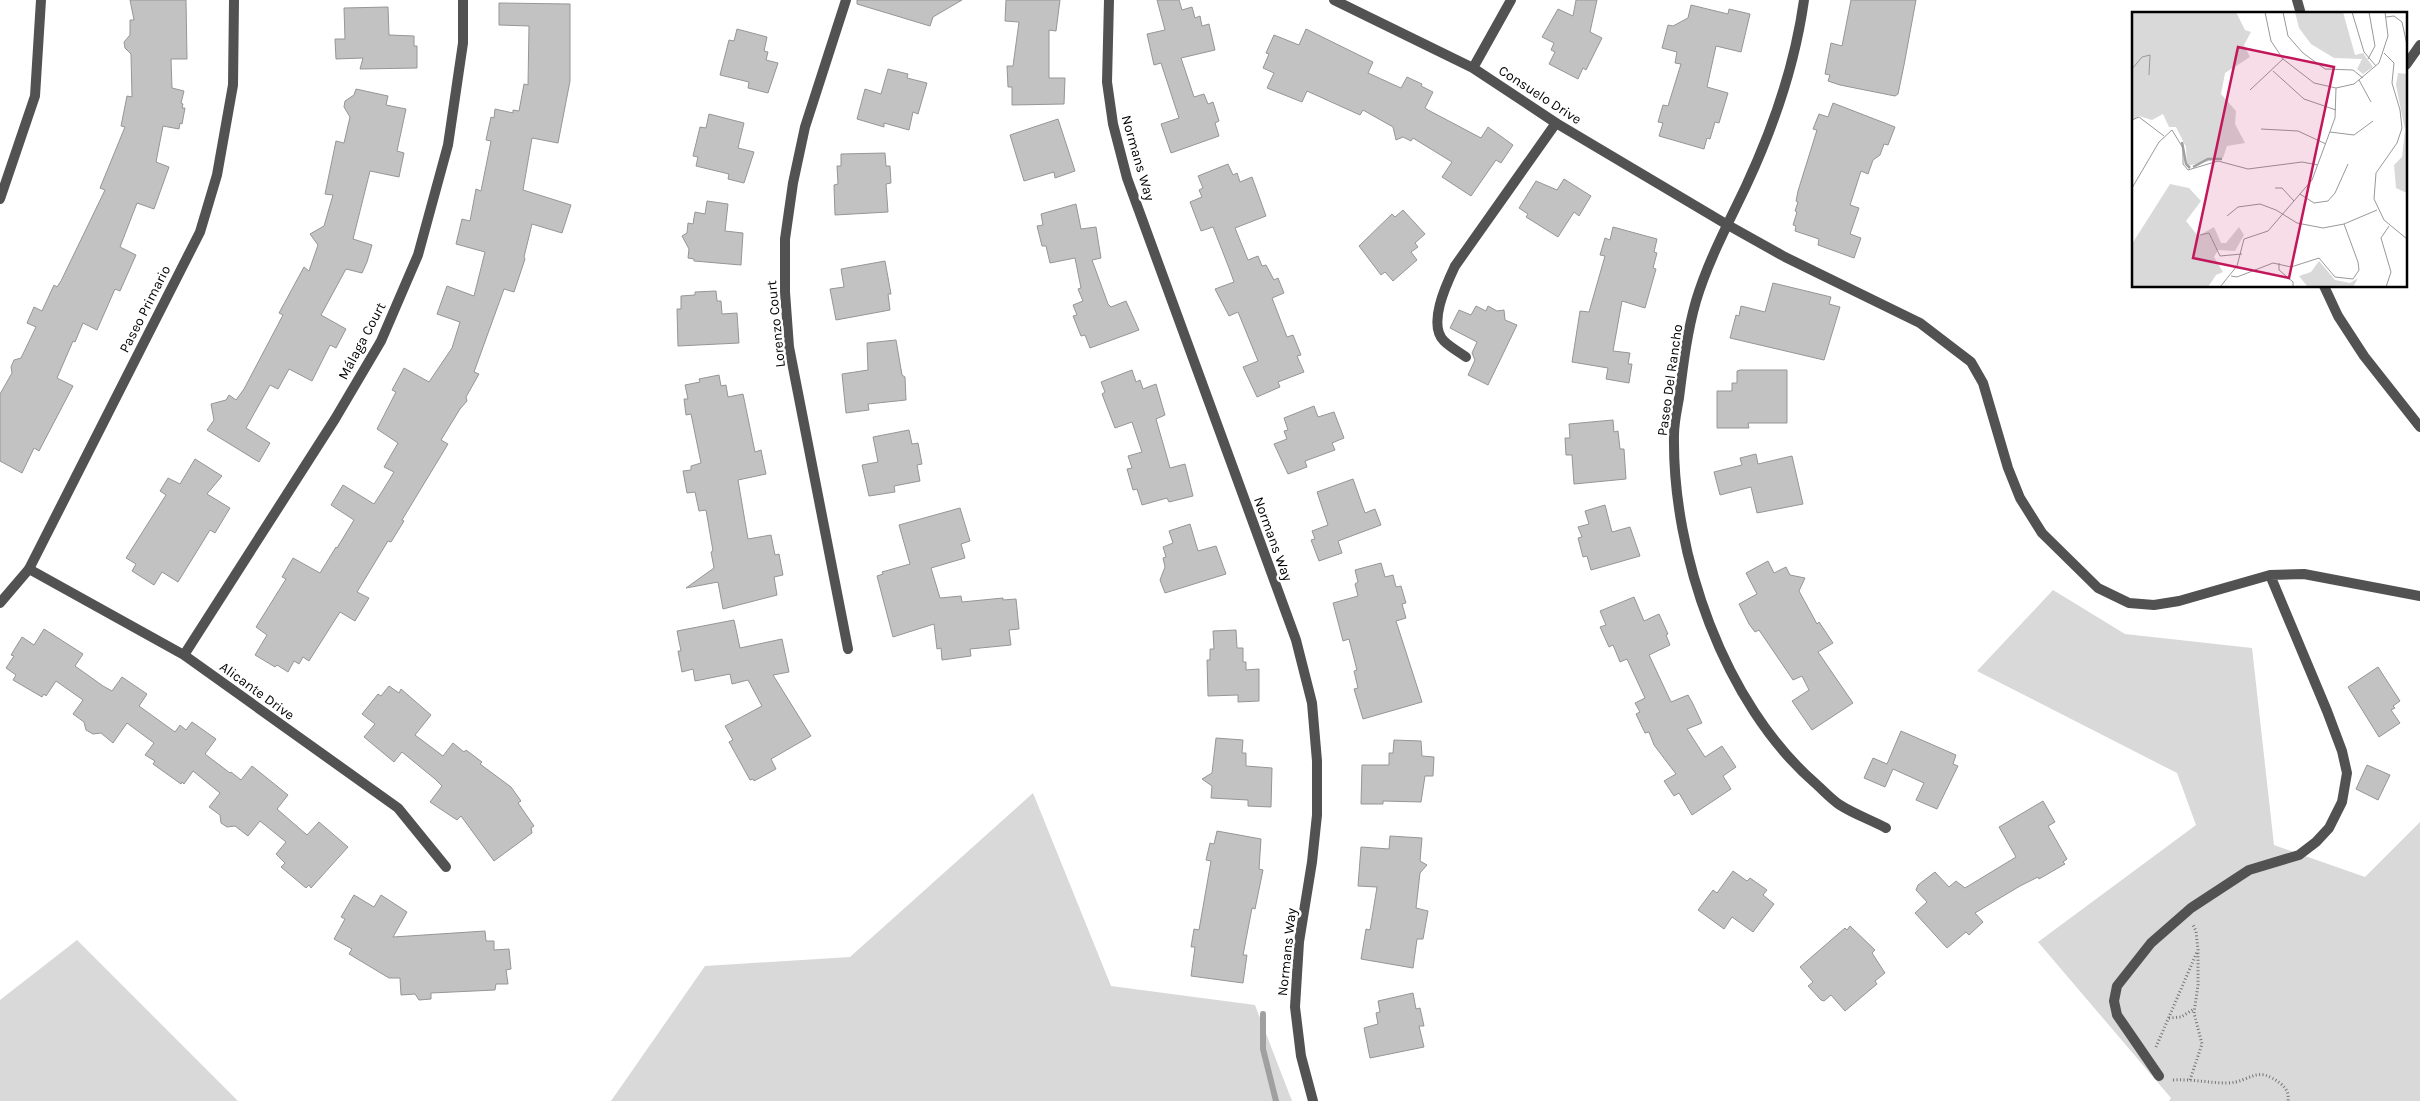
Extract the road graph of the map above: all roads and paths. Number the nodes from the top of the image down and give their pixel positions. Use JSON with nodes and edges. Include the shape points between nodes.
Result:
{"nodes":[{"id":1,"x":41,"y":0,"type":"edge"},
{"id":2,"x":234,"y":0,"type":"edge"},
{"id":3,"x":463,"y":0,"type":"edge"},
{"id":4,"x":846,"y":0,"type":"edge"},
{"id":5,"x":1108,"y":0,"type":"edge"},
{"id":6,"x":1334,"y":0,"type":"edge"},
{"id":7,"x":1511,"y":0,"type":"edge"},
{"id":8,"x":1804,"y":0,"type":"edge"},
{"id":9,"x":2420,"y":45,"type":"edge"},
{"id":10,"x":2408,"y":63,"type":"edge"},
{"id":11,"x":1473,"y":68,"type":"junction"},
{"id":12,"x":1556,"y":124,"type":"junction"},
{"id":13,"x":0,"y":200,"type":"edge"},
{"id":14,"x":1726,"y":224,"type":"junction"},
{"id":15,"x":2325,"y":288,"type":"edge"},
{"id":16,"x":1466,"y":357,"type":"dead end"},
{"id":17,"x":2420,"y":427,"type":"edge"},
{"id":18,"x":29,"y":569,"type":"junction"},
{"id":19,"x":2270,"y":575,"type":"junction"},
{"id":20,"x":2420,"y":596,"type":"edge"},
{"id":21,"x":0,"y":603,"type":"edge"},
{"id":22,"x":848,"y":650,"type":"dead end"},
{"id":23,"x":184,"y":656,"type":"junction"},
{"id":24,"x":1886,"y":828,"type":"dead end"},
{"id":25,"x":446,"y":867,"type":"dead end"},
{"id":26,"x":2182,"y":916,"type":"junction"},
{"id":27,"x":2198,"y":950,"type":"junction"},
{"id":28,"x":2194,"y":1009,"type":"junction"},
{"id":29,"x":2168,"y":1018,"type":"junction"},
{"id":30,"x":2150,"y":1061,"type":"junction"},
{"id":31,"x":2159,"y":1076,"type":"joint"},
{"id":32,"x":2190,"y":1080,"type":"junction"},
{"id":33,"x":1313,"y":1101,"type":"edge"},
{"id":34,"x":2288,"y":1101,"type":"edge"}],
"edges":[{"from":1,"to":13,"type":"street","via":[[35,96]]},
{"from":2,"to":18,"type":"street","name":"Paseo Primario","via":[[233,85],[217,174],[200,232]]},
{"from":3,"to":23,"type":"street","name":"Málaga Court","via":[[463,42],[448,145],[418,255],[381,341]]},
{"from":4,"to":22,"type":"street","name":"Lorenzo Court","via":[[805,127],[793,183],[785,240],[785,292],[789,347]]},
{"from":5,"to":33,"type":"street","name":"Normans Way","via":[[1107,82],[1112,124],[1127,178],[1296,640],[1312,703],[1317,815],[1299,942],[1294,1007],[1301,1056]]},
{"from":6,"to":11,"type":"street","name":"Consuelo Drive"},
{"from":7,"to":11,"type":"street"},
{"from":8,"to":14,"type":"street","name":"Paseo Del Rancho","via":[[1784,94]]},
{"from":9,"to":10,"type":"street"},
{"from":11,"to":12,"type":"street","name":"Consuelo Drive"},
{"from":12,"to":14,"type":"street","name":"Consuelo Drive"},
{"from":12,"to":16,"type":"street","via":[[1455,266],[1446,286],[1438,311],[1438,329],[1442,340]]},
{"from":14,"to":19,"type":"street","name":"Consuelo Drive","via":[[1785,257],[1920,323],[1971,362],[1984,383],[2020,498],[2042,533],[2098,588],[2129,603],[2154,606]]},
{"from":14,"to":24,"type":"street","name":"Paseo Del Rancho","via":[[1696,301],[1682,370],[1674,434],[1677,493],[1687,549],[1705,610],[1729,668],[1761,723],[1800,770],[1839,804]]},
{"from":15,"to":17,"type":"street","via":[[2338,316],[2364,356]]},
{"from":18,"to":21,"type":"street","name":"Paseo Primario"},
{"from":18,"to":23,"type":"street","name":"Alicante Drive"},
{"from":19,"to":20,"type":"street","name":"Consuelo Drive","via":[[2304,574]]},
{"from":19,"to":26,"type":"street","via":[[2342,751],[2347,773],[2342,802],[2329,828],[2299,855],[2249,870]]},
{"from":23,"to":25,"type":"street","name":"Alicante Drive","via":[[398,808]]},
{"from":26,"to":27,"type":"path","via":[[2196,931]]},
{"from":26,"to":30,"type":"street","via":[[2151,943],[2117,986],[2114,1001],[2117,1015]]},
{"from":27,"to":28,"type":"path"},
{"from":27,"to":29,"type":"path"},
{"from":28,"to":29,"type":"path","via":[[2181,1017]]},
{"from":28,"to":32,"type":"path","via":[[2202,1044]]},
{"from":29,"to":30,"type":"path"},
{"from":30,"to":31,"type":"street"},
{"from":31,"to":32,"type":"path","via":[[2165,1081]]},
{"from":32,"to":34,"type":"path","via":[[2230,1083],[2252,1074],[2262,1074],[2274,1078],[2284,1087],[2289,1095]]}]}
